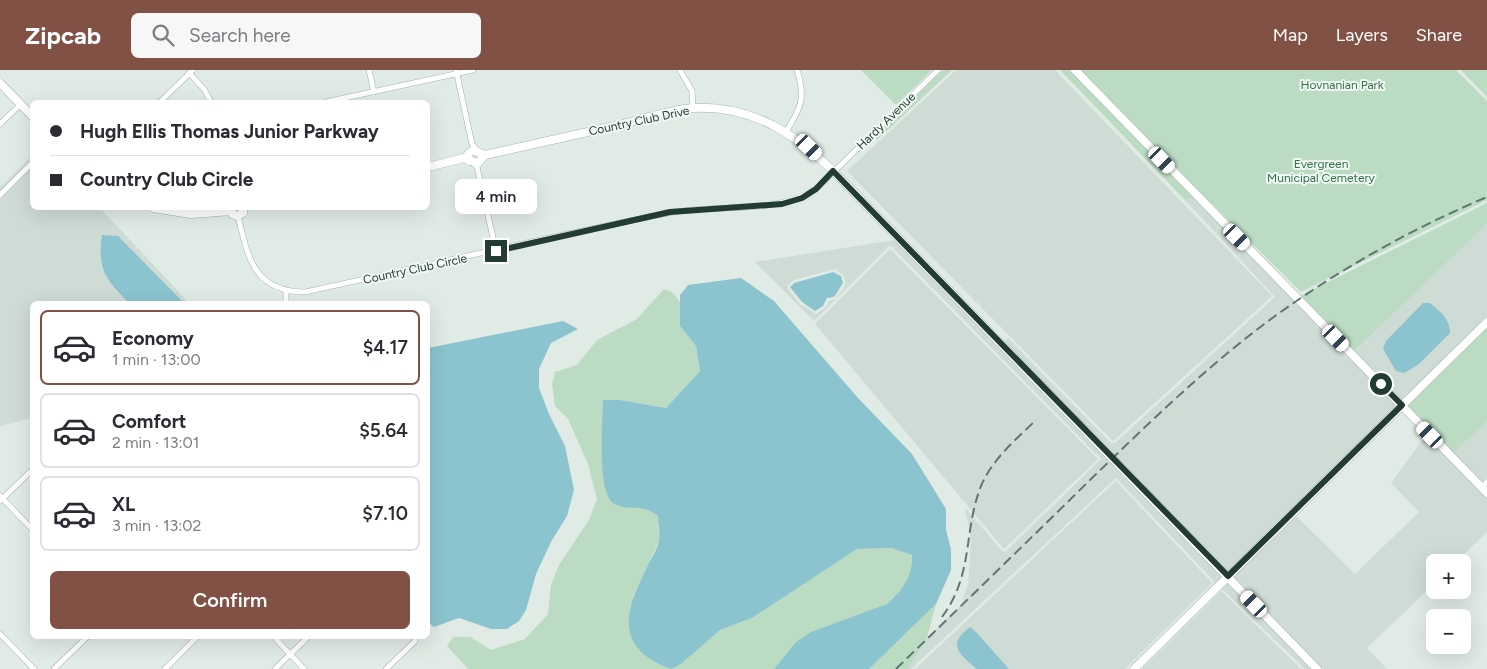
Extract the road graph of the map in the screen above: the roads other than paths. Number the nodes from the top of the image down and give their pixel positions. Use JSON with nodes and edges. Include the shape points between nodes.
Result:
{"nodes":[{"id":1,"x":369,"y":70,"type":"edge"},
{"id":2,"x":473,"y":70,"type":"edge"},
{"id":3,"x":680,"y":70,"type":"edge"},
{"id":4,"x":797,"y":70,"type":"edge"},
{"id":5,"x":938,"y":70,"type":"edge"},
{"id":6,"x":1075,"y":70,"type":"edge"},
{"id":7,"x":191,"y":72,"type":"edge"},
{"id":8,"x":456,"y":72,"type":"edge"},
{"id":9,"x":0,"y":82,"type":"edge"},
{"id":10,"x":374,"y":92,"type":"junction"},
{"id":11,"x":162,"y":100,"type":"edge"},
{"id":12,"x":210,"y":100,"type":"edge"},
{"id":13,"x":336,"y":100,"type":"edge"},
{"id":14,"x":21,"y":104,"type":"junction"},
{"id":15,"x":693,"y":108,"type":"junction"},
{"id":16,"x":30,"y":114,"type":"edge"},
{"id":17,"x":0,"y":124,"type":"edge"},
{"id":18,"x":786,"y":132,"type":"junction"},
{"id":19,"x":475,"y":157,"type":"junction"},
{"id":20,"x":30,"y":165,"type":"edge"},
{"id":21,"x":430,"y":167,"type":"edge"},
{"id":22,"x":833,"y":171,"type":"junction"},
{"id":23,"x":0,"y":195,"type":"edge"},
{"id":24,"x":166,"y":210,"type":"edge"},
{"id":25,"x":223,"y":210,"type":"edge"},
{"id":26,"x":231,"y":210,"type":"edge"},
{"id":27,"x":244,"y":210,"type":"edge"},
{"id":28,"x":238,"y":216,"type":"junction"},
{"id":29,"x":496,"y":251,"type":"junction"},
{"id":30,"x":286,"y":291,"type":"junction"},
{"id":31,"x":286,"y":301,"type":"edge"},
{"id":32,"x":1487,"y":322,"type":"edge"},
{"id":33,"x":1402,"y":405,"type":"junction"},
{"id":34,"x":30,"y":472,"type":"edge"},
{"id":35,"x":1485,"y":487,"type":"edge"},
{"id":36,"x":1,"y":499,"type":"edge"},
{"id":37,"x":30,"y":527,"type":"edge"},
{"id":38,"x":1228,"y":576,"type":"junction"},
{"id":39,"x":0,"y":634,"type":"edge"},
{"id":40,"x":85,"y":639,"type":"edge"},
{"id":41,"x":195,"y":639,"type":"edge"},
{"id":42,"x":276,"y":639,"type":"edge"},
{"id":43,"x":306,"y":639,"type":"edge"},
{"id":44,"x":415,"y":641,"type":"dead end"},
{"id":45,"x":290,"y":654,"type":"junction"},
{"id":46,"x":34,"y":669,"type":"edge"},
{"id":47,"x":54,"y":669,"type":"edge"},
{"id":48,"x":165,"y":669,"type":"edge"},
{"id":49,"x":275,"y":669,"type":"edge"},
{"id":50,"x":304,"y":669,"type":"edge"},
{"id":51,"x":386,"y":669,"type":"edge"},
{"id":52,"x":1134,"y":669,"type":"edge"},
{"id":53,"x":1317,"y":669,"type":"edge"}],
"edges":[{"from":1,"to":10,"type":"street"},
{"from":2,"to":8,"type":"street"},
{"from":3,"to":15,"type":"street","via":[[692,91]]},
{"from":4,"to":18,"type":"street","via":[[802,104]]},
{"from":5,"to":22,"type":"street","name":"Hardy Avenue"},
{"from":6,"to":33,"type":"street"},
{"from":7,"to":11,"type":"street"},
{"from":7,"to":12,"type":"street"},
{"from":8,"to":10,"type":"street"},
{"from":8,"to":19,"type":"street"},
{"from":9,"to":14,"type":"street"},
{"from":10,"to":13,"type":"street"},
{"from":14,"to":16,"type":"street"},
{"from":14,"to":17,"type":"street"},
{"from":15,"to":18,"type":"street","name":"Country Club Drive","via":[[755,118]]},
{"from":15,"to":19,"type":"street","name":"Country Club Drive"},
{"from":18,"to":22,"type":"street","name":"Country Club Drive","via":[[809,147]]},
{"from":19,"to":21,"type":"street","name":"Country Club Drive"},
{"from":19,"to":29,"type":"street"},
{"from":20,"to":23,"type":"street"},
{"from":22,"to":29,"type":"street","name":"Country Club Circle","via":[[816,189],[802,198],[782,204],[670,212]]},
{"from":22,"to":38,"type":"street","name":"Country Club Drive"},
{"from":24,"to":25,"type":"street","via":[[191,214]]},
{"from":26,"to":28,"type":"street","via":[[233,215]]},
{"from":27,"to":28,"type":"street"},
{"from":28,"to":30,"type":"street","via":[[248,258],[263,277]]},
{"from":29,"to":30,"type":"street","name":"Country Club Circle","via":[[306,292]]},
{"from":30,"to":31,"type":"street"},
{"from":32,"to":33,"type":"street"},
{"from":33,"to":35,"type":"street"},
{"from":33,"to":38,"type":"street"},
{"from":34,"to":36,"type":"street"},
{"from":36,"to":37,"type":"street"},
{"from":38,"to":52,"type":"street"},
{"from":38,"to":53,"type":"street","name":"Country Club Drive"},
{"from":39,"to":46,"type":"street"},
{"from":40,"to":47,"type":"street"},
{"from":41,"to":48,"type":"street"},
{"from":42,"to":45,"type":"street"},
{"from":43,"to":45,"type":"street"},
{"from":44,"to":51,"type":"street"},
{"from":45,"to":49,"type":"street"},
{"from":45,"to":50,"type":"street"}]}
